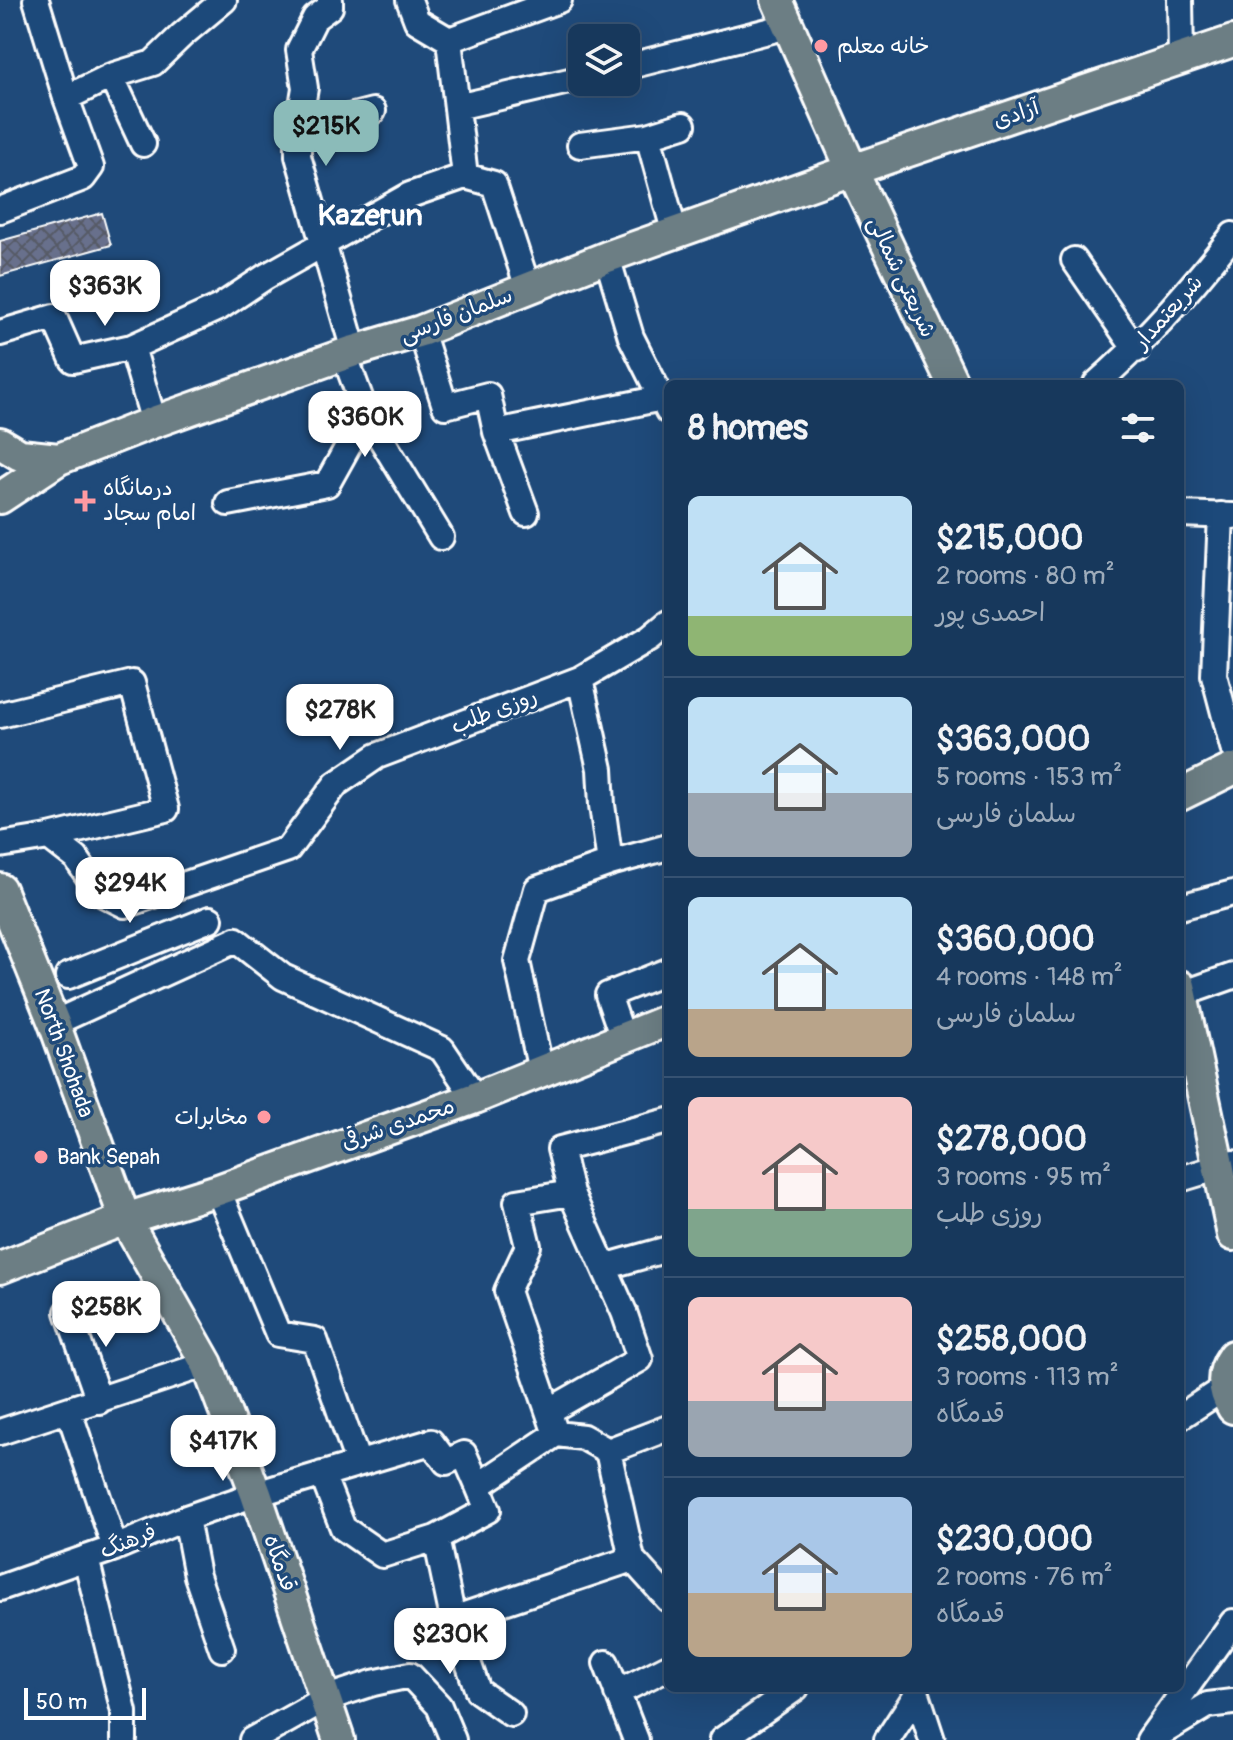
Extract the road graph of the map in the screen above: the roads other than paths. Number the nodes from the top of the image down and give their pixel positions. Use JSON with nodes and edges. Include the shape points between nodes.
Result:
{"nodes":[{"id":1,"x":36,"y":0,"type":"edge"},
{"id":2,"x":224,"y":0,"type":"edge"},
{"id":3,"x":330,"y":0,"type":"edge"},
{"id":4,"x":409,"y":0,"type":"edge"},
{"id":5,"x":559,"y":0,"type":"edge"},
{"id":6,"x":1180,"y":0,"type":"edge"},
{"id":7,"x":782,"y":13,"type":"edge"},
{"id":8,"x":1233,"y":30,"type":"edge"},
{"id":9,"x":449,"y":40,"type":"junction"},
{"id":10,"x":1233,"y":41,"type":"edge"},
{"id":11,"x":1181,"y":57,"type":"junction"},
{"id":12,"x":640,"y":62,"type":"edge"},
{"id":13,"x":111,"y":76,"type":"junction"},
{"id":14,"x":568,"y":81,"type":"edge"},
{"id":15,"x":66,"y":98,"type":"junction"},
{"id":16,"x":457,"y":107,"type":"junction"},
{"id":17,"x":373,"y":111,"type":"dead end"},
{"id":18,"x":683,"y":125,"type":"dead end"},
{"id":19,"x":298,"y":130,"type":"junction"},
{"id":20,"x":648,"y":136,"type":"junction"},
{"id":21,"x":143,"y":144,"type":"dead end"},
{"id":22,"x":580,"y":145,"type":"dead end"},
{"id":23,"x":852,"y":170,"type":"junction"},
{"id":24,"x":465,"y":176,"type":"junction"},
{"id":25,"x":0,"y":210,"type":"edge"},
{"id":26,"x":675,"y":234,"type":"junction"},
{"id":27,"x":1233,"y":235,"type":"edge"},
{"id":28,"x":322,"y":246,"type":"junction"},
{"id":29,"x":607,"y":257,"type":"junction"},
{"id":30,"x":1074,"y":260,"type":"dead end"},
{"id":31,"x":528,"y":288,"type":"junction"},
{"id":32,"x":421,"y":331,"type":"junction"},
{"id":33,"x":0,"y":333,"type":"edge"},
{"id":34,"x":132,"y":347,"type":"junction"},
{"id":35,"x":1136,"y":350,"type":"junction"},
{"id":36,"x":349,"y":352,"type":"junction"},
{"id":37,"x":951,"y":380,"type":"edge"},
{"id":38,"x":1101,"y":380,"type":"edge"},
{"id":39,"x":664,"y":403,"type":"edge"},
{"id":40,"x":664,"y":405,"type":"edge"},
{"id":41,"x":366,"y":414,"type":"junction"},
{"id":42,"x":154,"y":422,"type":"junction"},
{"id":43,"x":496,"y":432,"type":"junction"},
{"id":44,"x":0,"y":443,"type":"edge"},
{"id":45,"x":59,"y":459,"type":"junction"},
{"id":46,"x":0,"y":498,"type":"edge"},
{"id":47,"x":228,"y":503,"type":"dead end"},
{"id":48,"x":526,"y":513,"type":"dead end"},
{"id":49,"x":1184,"y":514,"type":"edge"},
{"id":50,"x":1227,"y":516,"type":"edge"},
{"id":51,"x":441,"y":537,"type":"dead end"},
{"id":52,"x":664,"y":626,"type":"edge"},
{"id":53,"x":580,"y":679,"type":"junction"},
{"id":54,"x":0,"y":715,"type":"edge"},
{"id":55,"x":1233,"y":747,"type":"edge"},
{"id":56,"x":1233,"y":769,"type":"edge"},
{"id":57,"x":1185,"y":787,"type":"edge"},
{"id":58,"x":49,"y":837,"type":"junction"},
{"id":59,"x":0,"y":845,"type":"edge"},
{"id":60,"x":664,"y":848,"type":"edge"},
{"id":61,"x":610,"y":863,"type":"junction"},
{"id":62,"x":203,"y":879,"type":"junction"},
{"id":63,"x":0,"y":889,"type":"edge"},
{"id":64,"x":1233,"y":893,"type":"edge"},
{"id":65,"x":1184,"y":906,"type":"edge"},
{"id":66,"x":210,"y":919,"type":"junction"},
{"id":67,"x":236,"y":940,"type":"junction"},
{"id":68,"x":664,"y":973,"type":"edge"},
{"id":69,"x":68,"y":976,"type":"dead end"},
{"id":70,"x":1233,"y":976,"type":"edge"},
{"id":71,"x":1184,"y":989,"type":"edge"},
{"id":72,"x":1184,"y":1001,"type":"edge"},
{"id":73,"x":664,"y":1022,"type":"edge"},
{"id":74,"x":54,"y":1023,"type":"junction"},
{"id":75,"x":623,"y":1038,"type":"junction"},
{"id":76,"x":541,"y":1071,"type":"junction"},
{"id":77,"x":475,"y":1098,"type":"junction"},
{"id":78,"x":664,"y":1122,"type":"edge"},
{"id":79,"x":1227,"y":1166,"type":"edge"},
{"id":80,"x":1184,"y":1178,"type":"edge"},
{"id":81,"x":218,"y":1190,"type":"junction"},
{"id":82,"x":571,"y":1193,"type":"junction"},
{"id":83,"x":125,"y":1219,"type":"junction"},
{"id":84,"x":1233,"y":1235,"type":"edge"},
{"id":85,"x":664,"y":1250,"type":"edge"},
{"id":86,"x":604,"y":1267,"type":"junction"},
{"id":87,"x":0,"y":1268,"type":"edge"},
{"id":88,"x":68,"y":1312,"type":"dead end"},
{"id":89,"x":1233,"y":1356,"type":"edge"},
{"id":90,"x":207,"y":1364,"type":"junction"},
{"id":91,"x":1228,"y":1398,"type":"edge"},
{"id":92,"x":99,"y":1401,"type":"junction"},
{"id":93,"x":69,"y":1411,"type":"junction"},
{"id":94,"x":1184,"y":1415,"type":"edge"},
{"id":95,"x":553,"y":1422,"type":"junction"},
{"id":96,"x":664,"y":1430,"type":"edge"},
{"id":97,"x":0,"y":1432,"type":"edge"},
{"id":98,"x":608,"y":1451,"type":"junction"},
{"id":99,"x":358,"y":1463,"type":"junction"},
{"id":100,"x":322,"y":1474,"type":"junction"},
{"id":101,"x":478,"y":1486,"type":"junction"},
{"id":102,"x":256,"y":1494,"type":"junction"},
{"id":103,"x":186,"y":1518,"type":"junction"},
{"id":104,"x":436,"y":1538,"type":"junction"},
{"id":105,"x":115,"y":1548,"type":"junction"},
{"id":106,"x":86,"y":1558,"type":"junction"},
{"id":107,"x":632,"y":1559,"type":"junction"},
{"id":108,"x":0,"y":1588,"type":"edge"},
{"id":109,"x":664,"y":1595,"type":"edge"},
{"id":110,"x":453,"y":1619,"type":"junction"},
{"id":111,"x":1233,"y":1622,"type":"edge"},
{"id":112,"x":222,"y":1649,"type":"dead end"},
{"id":113,"x":606,"y":1663,"type":"dead end"},
{"id":114,"x":664,"y":1669,"type":"edge"},
{"id":115,"x":478,"y":1691,"type":"junction"},
{"id":116,"x":1184,"y":1691,"type":"edge"},
{"id":117,"x":915,"y":1692,"type":"edge"},
{"id":118,"x":916,"y":1692,"type":"edge"},
{"id":119,"x":1183,"y":1692,"type":"edge"},
{"id":120,"x":617,"y":1693,"type":"junction"},
{"id":121,"x":770,"y":1696,"type":"edge"},
{"id":122,"x":327,"y":1698,"type":"junction"},
{"id":123,"x":1233,"y":1702,"type":"edge"},
{"id":124,"x":439,"y":1706,"type":"junction"},
{"id":125,"x":511,"y":1714,"type":"dead end"},
{"id":126,"x":735,"y":1736,"type":"edge"},
{"id":127,"x":124,"y":1740,"type":"edge"},
{"id":128,"x":252,"y":1740,"type":"edge"},
{"id":129,"x":339,"y":1740,"type":"edge"},
{"id":130,"x":453,"y":1740,"type":"edge"},
{"id":131,"x":636,"y":1740,"type":"edge"},
{"id":132,"x":887,"y":1740,"type":"edge"},
{"id":133,"x":932,"y":1740,"type":"edge"}],
"edges":[{"from":1,"to":15,"type":"street"},
{"from":2,"to":13,"type":"street","via":[[153,63]]},
{"from":3,"to":19,"type":"street","via":[[299,50],[305,88]]},
{"from":4,"to":9,"type":"street","via":[[417,21]]},
{"from":5,"to":9,"type":"street"},
{"from":6,"to":11,"type":"street"},
{"from":7,"to":12,"type":"street"},
{"from":7,"to":23,"type":"main road","name":"شریعتی شمالی"},
{"from":8,"to":11,"type":"main road","name":"آزادی"},
{"from":9,"to":16,"type":"street"},
{"from":10,"to":11,"type":"main road","name":"آزادی"},
{"from":11,"to":23,"type":"main road","name":"آزادی"},
{"from":13,"to":15,"type":"street"},
{"from":13,"to":21,"type":"street"},
{"from":14,"to":16,"type":"street"},
{"from":15,"to":25,"type":"street","via":[[91,167],[83,178]]},
{"from":16,"to":24,"type":"street"},
{"from":17,"to":19,"type":"street"},
{"from":18,"to":20,"type":"street"},
{"from":19,"to":28,"type":"street","via":[[298,156]]},
{"from":20,"to":22,"type":"street"},
{"from":20,"to":26,"type":"street"},
{"from":23,"to":26,"type":"main road","name":"سلمان فارسی"},
{"from":23,"to":37,"type":"main road","name":"شریعتی شمالی"},
{"from":24,"to":28,"type":"street","via":[[410,195]]},
{"from":24,"to":31,"type":"street","via":[[494,184]]},
{"from":26,"to":29,"type":"main road","name":"سلمان فارسی"},
{"from":27,"to":35,"type":"street","name":"شریعتمدار"},
{"from":28,"to":34,"type":"street","via":[[220,307]]},
{"from":28,"to":36,"type":"street"},
{"from":29,"to":31,"type":"main road","name":"سلمان فارسی"},
{"from":29,"to":39,"type":"street","via":[[631,337]]},
{"from":30,"to":35,"type":"street"},
{"from":31,"to":32,"type":"main road","name":"سلمان فارسی"},
{"from":32,"to":36,"type":"main road","name":"سلمان فارسی"},
{"from":32,"to":43,"type":"street","via":[[445,406],[488,395]]},
{"from":33,"to":34,"type":"street","via":[[54,317],[73,360]]},
{"from":34,"to":42,"type":"street"},
{"from":35,"to":38,"type":"street","name":"شریعتمدار"},
{"from":36,"to":41,"type":"street"},
{"from":36,"to":42,"type":"main road","name":"سلمان فارسی"},
{"from":40,"to":43,"type":"street"},
{"from":41,"to":47,"type":"street","via":[[327,484]]},
{"from":41,"to":51,"type":"street"},
{"from":42,"to":45,"type":"main road","name":"سلمان فارسی"},
{"from":43,"to":48,"type":"street"},
{"from":44,"to":45,"type":"main road","name":"سلمان فارسی","via":[[20,455]]},
{"from":45,"to":46,"type":"main road","name":"سلمان فارسی"},
{"from":49,"to":50,"type":"street"},
{"from":50,"to":55,"type":"street","via":[[1214,675]]},
{"from":52,"to":53,"type":"street","name":"روزی طلب"},
{"from":53,"to":61,"type":"street","via":[[600,769]]},
{"from":53,"to":62,"type":"street","name":"روزی طلب","via":[[377,756],[336,784],[288,849]]},
{"from":54,"to":58,"type":"street","via":[[132,683],[166,809]]},
{"from":56,"to":57,"type":"main road"},
{"from":58,"to":59,"type":"street"},
{"from":58,"to":62,"type":"street","name":"روزی طلب","via":[[76,858],[99,892],[125,905]]},
{"from":60,"to":61,"type":"street"},
{"from":61,"to":76,"type":"street","via":[[537,889],[517,961]]},
{"from":62,"to":66,"type":"street"},
{"from":63,"to":74,"type":"main road","name":"North Shohada"},
{"from":64,"to":65,"type":"street"},
{"from":66,"to":67,"type":"street"},
{"from":66,"to":69,"type":"street"},
{"from":67,"to":74,"type":"street"},
{"from":67,"to":77,"type":"street","via":[[283,977],[442,1049]]},
{"from":68,"to":75,"type":"street","via":[[608,995]]},
{"from":70,"to":71,"type":"street"},
{"from":72,"to":79,"type":"main road"},
{"from":73,"to":75,"type":"main road","name":"محمدی شرقی"},
{"from":74,"to":83,"type":"main road","name":"North Shohada"},
{"from":75,"to":76,"type":"main road","name":"محمدی شرقی"},
{"from":76,"to":77,"type":"main road","name":"محمدی شرقی"},
{"from":77,"to":81,"type":"main road","name":"محمدی شرقی"},
{"from":78,"to":82,"type":"street","via":[[560,1149]]},
{"from":79,"to":80,"type":"street"},
{"from":79,"to":84,"type":"main road"},
{"from":81,"to":83,"type":"main road","name":"محمدی شرقی"},
{"from":81,"to":99,"type":"street","via":[[278,1334],[315,1340]]},
{"from":82,"to":86,"type":"street"},
{"from":82,"to":95,"type":"street","via":[[517,1202],[528,1246],[507,1291]]},
{"from":83,"to":87,"type":"main road","name":"محمدی شرقی"},
{"from":83,"to":90,"type":"main road","name":"قدمگاه"},
{"from":85,"to":86,"type":"street"},
{"from":86,"to":95,"type":"street","via":[[640,1359]]},
{"from":88,"to":92,"type":"street"},
{"from":89,"to":91,"type":"main road","via":[[1225,1369]]},
{"from":90,"to":92,"type":"street"},
{"from":90,"to":102,"type":"main road","name":"قدمگاه"},
{"from":91,"to":94,"type":"street"},
{"from":92,"to":93,"type":"street"},
{"from":93,"to":97,"type":"street"},
{"from":93,"to":105,"type":"street"},
{"from":95,"to":98,"type":"street"},
{"from":95,"to":101,"type":"street"},
{"from":96,"to":98,"type":"street"},
{"from":98,"to":107,"type":"street"},
{"from":99,"to":100,"type":"street","name":"فرهنگ"},
{"from":99,"to":101,"type":"street","name":"فرهنگ","via":[[431,1442],[446,1462],[464,1454]]},
{"from":100,"to":102,"type":"street","name":"فرهنگ"},
{"from":100,"to":104,"type":"street","via":[[343,1528],[382,1555]]},
{"from":101,"to":104,"type":"street","via":[[488,1510]]},
{"from":102,"to":103,"type":"street","name":"فرهنگ"},
{"from":102,"to":122,"type":"main road","name":"قدمگاه"},
{"from":103,"to":105,"type":"street","name":"فرهنگ"},
{"from":103,"to":112,"type":"street","via":[[197,1576]]},
{"from":104,"to":110,"type":"street"},
{"from":105,"to":106,"type":"street","name":"فرهنگ"},
{"from":106,"to":108,"type":"street","name":"فرهنگ"},
{"from":106,"to":127,"type":"street","via":[[124,1712]]},
{"from":107,"to":109,"type":"street"},
{"from":107,"to":110,"type":"street"},
{"from":110,"to":115,"type":"street"},
{"from":111,"to":116,"type":"street"},
{"from":113,"to":120,"type":"street"},
{"from":114,"to":120,"type":"street"},
{"from":115,"to":124,"type":"street"},
{"from":115,"to":125,"type":"street"},
{"from":117,"to":132,"type":"street"},
{"from":118,"to":133,"type":"street"},
{"from":119,"to":123,"type":"street","via":[[1149,1740],[1208,1705]]},
{"from":120,"to":131,"type":"street"},
{"from":121,"to":126,"type":"street"},
{"from":122,"to":124,"type":"street","via":[[410,1675]]},
{"from":122,"to":128,"type":"street"},
{"from":122,"to":129,"type":"main road","name":"قدمگاه"},
{"from":124,"to":130,"type":"street"}]}
